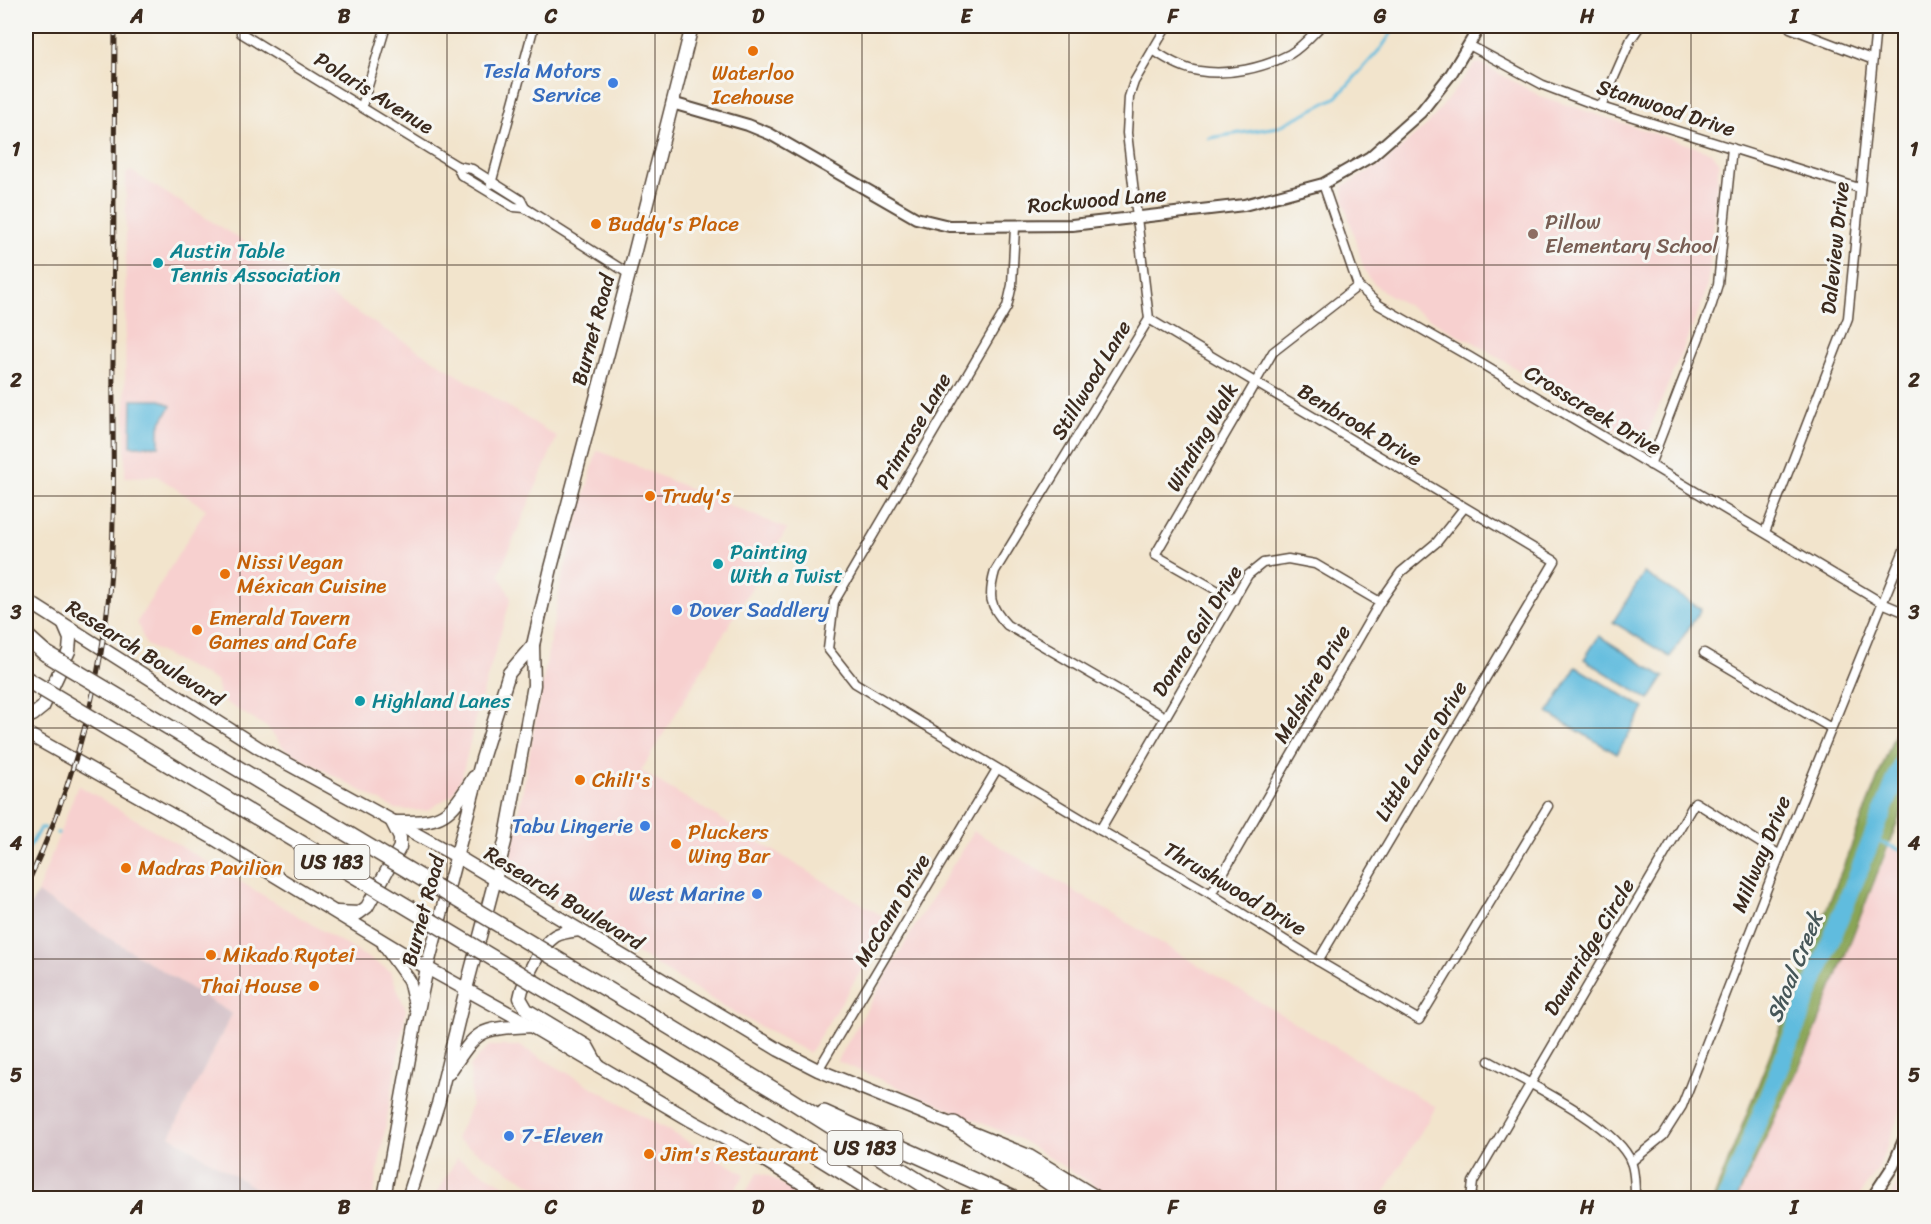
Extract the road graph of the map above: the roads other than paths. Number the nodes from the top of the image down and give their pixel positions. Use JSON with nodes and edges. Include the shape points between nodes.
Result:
{"nodes":[{"id":1,"x":386,"y":26,"type":"edge"},
{"id":2,"x":534,"y":26,"type":"edge"},
{"id":3,"x":692,"y":26,"type":"edge"},
{"id":4,"x":1167,"y":26,"type":"edge"},
{"id":5,"x":1320,"y":26,"type":"edge"},
{"id":6,"x":1480,"y":26,"type":"edge"},
{"id":7,"x":1640,"y":26,"type":"edge"},
{"id":8,"x":1876,"y":26,"type":"edge"},
{"id":9,"x":1790,"y":28,"type":"dead end"},
{"id":10,"x":241,"y":33,"type":"dead end"},
{"id":11,"x":1469,"y":45,"type":"junction"},
{"id":12,"x":1153,"y":50,"type":"junction"},
{"id":13,"x":1871,"y":59,"type":"junction"},
{"id":14,"x":672,"y":103,"type":"junction"},
{"id":15,"x":362,"y":106,"type":"junction"},
{"id":16,"x":1601,"y":107,"type":"junction"},
{"id":17,"x":1732,"y":148,"type":"junction"},
{"id":18,"x":457,"y":166,"type":"junction"},
{"id":19,"x":492,"y":181,"type":"junction"},
{"id":20,"x":1323,"y":184,"type":"junction"},
{"id":21,"x":1859,"y":188,"type":"junction"},
{"id":22,"x":489,"y":190,"type":"junction"},
{"id":23,"x":525,"y":208,"type":"junction"},
{"id":24,"x":1137,"y":217,"type":"junction"},
{"id":25,"x":1015,"y":227,"type":"junction"},
{"id":26,"x":629,"y":274,"type":"junction"},
{"id":27,"x":1358,"y":286,"type":"junction"},
{"id":28,"x":1149,"y":319,"type":"junction"},
{"id":29,"x":1254,"y":383,"type":"junction"},
{"id":30,"x":1650,"y":465,"type":"junction"},
{"id":31,"x":1464,"y":508,"type":"junction"},
{"id":32,"x":1765,"y":532,"type":"junction"},
{"id":33,"x":1905,"y":545,"type":"edge"},
{"id":34,"x":1555,"y":561,"type":"joint"},
{"id":35,"x":26,"y":600,"type":"edge"},
{"id":36,"x":1234,"y":600,"type":"junction"},
{"id":37,"x":1380,"y":602,"type":"junction"},
{"id":38,"x":1882,"y":603,"type":"junction"},
{"id":39,"x":1905,"y":613,"type":"edge"},
{"id":40,"x":64,"y":624,"type":"junction"},
{"id":41,"x":26,"y":636,"type":"edge"},
{"id":42,"x":26,"y":642,"type":"edge"},
{"id":43,"x":532,"y":645,"type":"junction"},
{"id":44,"x":828,"y":649,"type":"joint"},
{"id":45,"x":45,"y":653,"type":"junction"},
{"id":46,"x":1704,"y":653,"type":"dead end"},
{"id":47,"x":26,"y":679,"type":"edge"},
{"id":48,"x":26,"y":692,"type":"edge"},
{"id":49,"x":80,"y":712,"type":"junction"},
{"id":50,"x":26,"y":716,"type":"edge"},
{"id":51,"x":1165,"y":717,"type":"junction"},
{"id":52,"x":1831,"y":728,"type":"junction"},
{"id":53,"x":26,"y":733,"type":"edge"},
{"id":54,"x":480,"y":769,"type":"junction"},
{"id":55,"x":997,"y":769,"type":"junction"},
{"id":56,"x":1548,"y":806,"type":"dead end"},
{"id":57,"x":392,"y":822,"type":"junction"},
{"id":58,"x":1100,"y":830,"type":"junction"},
{"id":59,"x":1780,"y":855,"type":"junction"},
{"id":60,"x":458,"y":857,"type":"junction"},
{"id":61,"x":495,"y":880,"type":"junction"},
{"id":62,"x":1211,"y":894,"type":"junction"},
{"id":63,"x":336,"y":912,"type":"junction"},
{"id":64,"x":579,"y":930,"type":"junction"},
{"id":65,"x":380,"y":940,"type":"junction"},
{"id":66,"x":1318,"y":961,"type":"junction"},
{"id":67,"x":428,"y":968,"type":"junction"},
{"id":68,"x":465,"y":989,"type":"junction"},
{"id":69,"x":417,"y":1013,"type":"junction"},
{"id":70,"x":532,"y":1026,"type":"junction"},
{"id":71,"x":1489,"y":1061,"type":"dead end"},
{"id":72,"x":597,"y":1064,"type":"junction"},
{"id":73,"x":818,"y":1070,"type":"junction"},
{"id":74,"x":443,"y":1081,"type":"junction"},
{"id":75,"x":1529,"y":1084,"type":"junction"},
{"id":76,"x":784,"y":1096,"type":"junction"},
{"id":77,"x":954,"y":1124,"type":"junction"},
{"id":78,"x":1905,"y":1135,"type":"edge"},
{"id":79,"x":1631,"y":1162,"type":"junction"},
{"id":80,"x":384,"y":1198,"type":"edge"},
{"id":81,"x":408,"y":1198,"type":"edge"},
{"id":82,"x":826,"y":1198,"type":"edge"},
{"id":83,"x":885,"y":1198,"type":"edge"},
{"id":84,"x":945,"y":1198,"type":"edge"},
{"id":85,"x":1012,"y":1198,"type":"edge"},
{"id":86,"x":1071,"y":1198,"type":"edge"},
{"id":87,"x":1098,"y":1198,"type":"edge"},
{"id":88,"x":1471,"y":1198,"type":"edge"},
{"id":89,"x":1635,"y":1198,"type":"edge"},
{"id":90,"x":1872,"y":1198,"type":"edge"}],
"edges":[{"from":1,"to":15,"type":"street"},
{"from":2,"to":19,"type":"street"},
{"from":3,"to":14,"type":"main road","name":"Burnet Road"},
{"from":4,"to":12,"type":"street","name":"Stillwood Lane"},
{"from":5,"to":12,"type":"street","via":[[1291,53],[1246,69],[1198,71]]},
{"from":6,"to":11,"type":"street","name":"Rockwood Lane"},
{"from":7,"to":16,"type":"street"},
{"from":8,"to":13,"type":"street","name":"Daleview Drive"},
{"from":9,"to":13,"type":"street"},
{"from":10,"to":15,"type":"street","name":"Polaris Avenue"},
{"from":11,"to":16,"type":"street","name":"Stanwood Drive","via":[[1543,85]]},
{"from":11,"to":20,"type":"street","name":"Rockwood Lane","via":[[1421,112],[1370,157]]},
{"from":12,"to":24,"type":"street","name":"Stillwood Lane","via":[[1129,98],[1127,133]]},
{"from":13,"to":21,"type":"street","name":"Daleview Drive"},
{"from":14,"to":25,"type":"street","name":"Rockwood Lane","via":[[770,134],[916,218],[949,226]]},
{"from":14,"to":26,"type":"main road","name":"Burnet Road"},
{"from":15,"to":18,"type":"street","name":"Polaris Avenue"},
{"from":16,"to":17,"type":"street","name":"Stanwood Drive"},
{"from":17,"to":21,"type":"street","name":"Stanwood Drive"},
{"from":17,"to":30,"type":"street","via":[[1718,284]]},
{"from":18,"to":19,"type":"street","name":"Polaris Avenue","via":[[472,169]]},
{"from":18,"to":22,"type":"street","name":"Polaris Avenue","via":[[461,175]]},
{"from":19,"to":22,"type":"street"},
{"from":19,"to":23,"type":"street","name":"Polaris Avenue","via":[[521,200]]},
{"from":20,"to":24,"type":"street","name":"Rockwood Lane","via":[[1244,205]]},
{"from":20,"to":27,"type":"street","name":"Crosscreek Drive"},
{"from":21,"to":32,"type":"street","name":"Daleview Drive","via":[[1848,318]]},
{"from":22,"to":23,"type":"street","name":"Polaris Avenue","via":[[514,207]]},
{"from":23,"to":26,"type":"street","name":"Polaris Avenue"},
{"from":24,"to":25,"type":"street","name":"Rockwood Lane"},
{"from":24,"to":28,"type":"street","name":"Stillwood Lane"},
{"from":25,"to":44,"type":"street","name":"Primrose Lane","via":[[1007,307],[834,602]]},
{"from":26,"to":43,"type":"main road","name":"Burnet Road"},
{"from":27,"to":29,"type":"street","name":"Winding Walk","via":[[1273,352]]},
{"from":27,"to":30,"type":"street","name":"Crosscreek Drive","via":[[1379,305]]},
{"from":28,"to":29,"type":"street","name":"Benbrook Drive"},
{"from":28,"to":51,"type":"street","name":"Stillwood Lane","via":[[995,571],[991,600],[1007,625]]},
{"from":29,"to":31,"type":"street","name":"Benbrook Drive"},
{"from":29,"to":36,"type":"street","name":"Winding Walk","via":[[1155,555]]},
{"from":30,"to":32,"type":"street","name":"Crosscreek Drive"},
{"from":31,"to":34,"type":"street","name":"Benbrook Drive"},
{"from":31,"to":37,"type":"street","name":"Melshire Drive","via":[[1437,542],[1401,572]]},
{"from":32,"to":38,"type":"street","name":"Crosscreek Drive"},
{"from":33,"to":38,"type":"street","name":"Millway Drive"},
{"from":34,"to":66,"type":"street","name":"Little Laura Drive"},
{"from":35,"to":40,"type":"main road","name":"Research Boulevard"},
{"from":36,"to":37,"type":"street","name":"Donna Gail Drive","via":[[1248,575],[1263,563],[1288,559],[1315,564]]},
{"from":36,"to":51,"type":"street","name":"Donna Gail Drive"},
{"from":37,"to":62,"type":"street","name":"Melshire Drive"},
{"from":38,"to":39,"type":"street","name":"Crosscreek Drive"},
{"from":38,"to":52,"type":"street","name":"Millway Drive"},
{"from":40,"to":50,"type":"main road","via":[[70,639],[69,651],[43,706]]},
{"from":40,"to":57,"type":"main road","name":"Research Boulevard","via":[[259,747]]},
{"from":41,"to":45,"type":"highway"},
{"from":42,"to":45,"type":"highway","number":"US 183"},
{"from":43,"to":54,"type":"main road","name":"Burnet Road","via":[[509,673]]},
{"from":43,"to":61,"type":"main road","name":"Burnet Road","via":[[534,685]]},
{"from":44,"to":55,"type":"street","name":"Thrushwood Drive","via":[[855,683]]},
{"from":45,"to":76,"type":"highway","number":"US 183","bridge":true},
{"from":46,"to":52,"type":"street"},
{"from":47,"to":49,"type":"highway","number":"US 183","bridge":true},
{"from":48,"to":49,"type":"highway","bridge":true},
{"from":49,"to":83,"type":"highway","number":"US 183","bridge":true,"via":[[640,1046]]},
{"from":51,"to":58,"type":"street","name":"Donna Gail Drive"},
{"from":52,"to":59,"type":"street","name":"Millway Drive"},
{"from":53,"to":63,"type":"main road","via":[[221,842]]},
{"from":54,"to":57,"type":"main road","via":[[458,803],[441,817]]},
{"from":54,"to":60,"type":"main road","name":"Burnet Road"},
{"from":55,"to":58,"type":"street","name":"Thrushwood Drive"},
{"from":55,"to":73,"type":"street","name":"McCann Drive"},
{"from":56,"to":66,"type":"street","name":"Thrushwood Drive","via":[[1419,1020]]},
{"from":57,"to":60,"type":"main road","name":"Research Boulevard"},
{"from":57,"to":63,"type":"main road","via":[[400,847],[367,907],[359,913]]},
{"from":58,"to":62,"type":"street","name":"Thrushwood Drive"},
{"from":59,"to":75,"type":"street","name":"Dawnridge Circle","via":[[1695,802]]},
{"from":59,"to":79,"type":"street","name":"Millway Drive","via":[[1682,1106],[1663,1136]]},
{"from":60,"to":61,"type":"main road","name":"Research Boulevard"},
{"from":60,"to":67,"type":"main road","name":"Burnet Road"},
{"from":61,"to":64,"type":"main road","name":"Research Boulevard"},
{"from":61,"to":68,"type":"main road","name":"Burnet Road"},
{"from":62,"to":66,"type":"street","name":"Thrushwood Drive"},
{"from":63,"to":65,"type":"main road"},
{"from":64,"to":72,"type":"main road","via":[[556,934],[546,944],[522,986],[520,998],[526,1010],[588,1046]]},
{"from":64,"to":73,"type":"main road","name":"Research Boulevard"},
{"from":65,"to":67,"type":"main road"},
{"from":65,"to":69,"type":"main road","via":[[410,980]]},
{"from":67,"to":68,"type":"main road"},
{"from":67,"to":69,"type":"main road","name":"Burnet Road"},
{"from":68,"to":70,"type":"main road"},
{"from":68,"to":74,"type":"main road","name":"Burnet Road"},
{"from":69,"to":80,"type":"main road","name":"Burnet Road"},
{"from":70,"to":72,"type":"main road"},
{"from":70,"to":74,"type":"main road","via":[[482,1032],[470,1041]]},
{"from":71,"to":75,"type":"street"},
{"from":72,"to":82,"type":"main road"},
{"from":73,"to":77,"type":"main road","name":"Research Boulevard"},
{"from":74,"to":81,"type":"main road","name":"Burnet Road"},
{"from":75,"to":79,"type":"street","via":[[1598,1124]]},
{"from":75,"to":88,"type":"street","name":"Dawnridge Circle","via":[[1473,1182]]},
{"from":76,"to":84,"type":"highway","number":"US 183"},
{"from":76,"to":85,"type":"highway"},
{"from":77,"to":86,"type":"highway"},
{"from":77,"to":87,"type":"main road","name":"Research Boulevard","via":[[1029,1156]]},
{"from":78,"to":90,"type":"street","via":[[1893,1166]]},
{"from":79,"to":89,"type":"street"}]}
